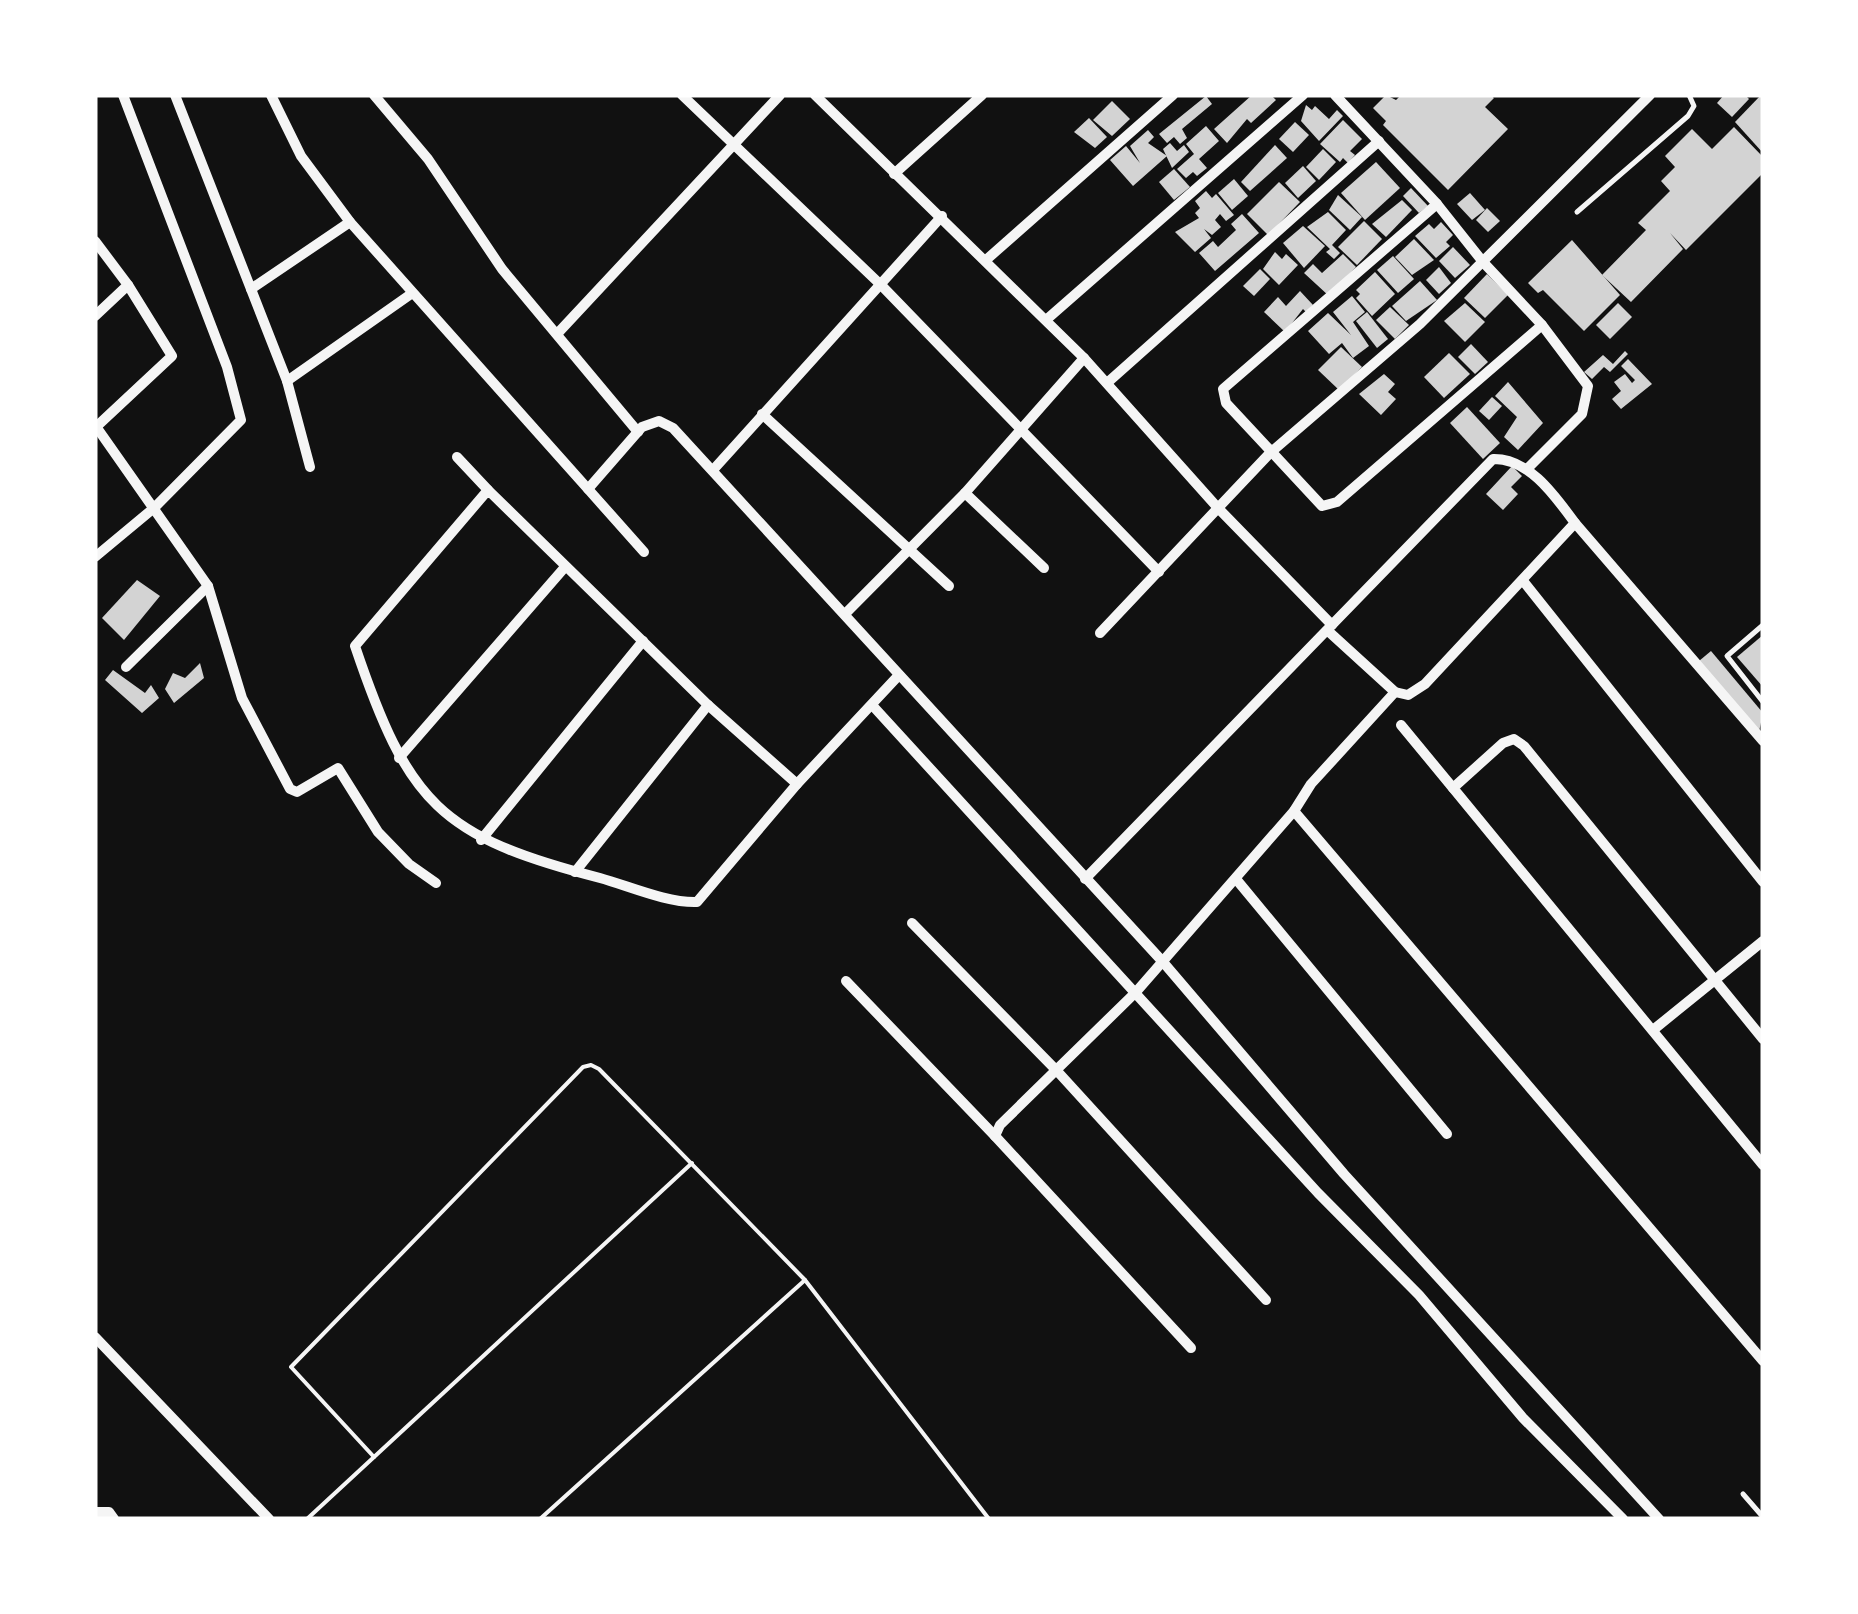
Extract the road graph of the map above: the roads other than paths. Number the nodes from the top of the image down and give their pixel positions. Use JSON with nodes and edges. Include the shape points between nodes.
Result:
{"nodes":[{"id":1,"x":123,"y":95,"type":"edge"},
{"id":2,"x":175,"y":95,"type":"edge"},
{"id":3,"x":271,"y":95,"type":"edge"},
{"id":4,"x":682,"y":95,"type":"edge"},
{"id":5,"x":780,"y":95,"type":"edge"},
{"id":6,"x":815,"y":95,"type":"edge"},
{"id":7,"x":835,"y":95,"type":"edge"},
{"id":8,"x":982,"y":95,"type":"edge"},
{"id":9,"x":1172,"y":95,"type":"edge"},
{"id":10,"x":1303,"y":95,"type":"edge"},
{"id":11,"x":1335,"y":95,"type":"edge"},
{"id":12,"x":1650,"y":95,"type":"edge"},
{"id":13,"x":1689,"y":95,"type":"edge"},
{"id":14,"x":381,"y":98,"type":"edge"},
{"id":15,"x":825,"y":104,"type":"junction"},
{"id":16,"x":1379,"y":142,"type":"junction"},
{"id":17,"x":735,"y":146,"type":"junction"},
{"id":18,"x":894,"y":174,"type":"junction"},
{"id":19,"x":1438,"y":204,"type":"junction"},
{"id":20,"x":1577,"y":212,"type":"dead end"},
{"id":21,"x":942,"y":216,"type":"junction"},
{"id":22,"x":350,"y":222,"type":"junction"},
{"id":23,"x":95,"y":241,"type":"edge"},
{"id":24,"x":986,"y":260,"type":"junction"},
{"id":25,"x":1483,"y":262,"type":"junction"},
{"id":26,"x":128,"y":285,"type":"junction"},
{"id":27,"x":882,"y":286,"type":"junction"},
{"id":28,"x":251,"y":288,"type":"junction"},
{"id":29,"x":411,"y":294,"type":"junction"},
{"id":30,"x":95,"y":316,"type":"edge"},
{"id":31,"x":1046,"y":320,"type":"junction"},
{"id":32,"x":1542,"y":325,"type":"junction"},
{"id":33,"x":557,"y":334,"type":"junction"},
{"id":34,"x":1084,"y":358,"type":"junction"},
{"id":35,"x":286,"y":381,"type":"junction"},
{"id":36,"x":1107,"y":384,"type":"junction"},
{"id":37,"x":762,"y":414,"type":"junction"},
{"id":38,"x":96,"y":426,"type":"edge"},
{"id":39,"x":1022,"y":427,"type":"junction"},
{"id":40,"x":638,"y":432,"type":"junction"},
{"id":41,"x":1270,"y":453,"type":"junction"},
{"id":42,"x":457,"y":457,"type":"dead end"},
{"id":43,"x":310,"y":467,"type":"dead end"},
{"id":44,"x":1527,"y":469,"type":"junction"},
{"id":45,"x":713,"y":470,"type":"junction"},
{"id":46,"x":588,"y":489,"type":"junction"},
{"id":47,"x":488,"y":490,"type":"junction"},
{"id":48,"x":965,"y":493,"type":"junction"},
{"id":49,"x":154,"y":508,"type":"junction"},
{"id":50,"x":1218,"y":508,"type":"junction"},
{"id":51,"x":1575,"y":523,"type":"junction"},
{"id":52,"x":911,"y":550,"type":"junction"},
{"id":53,"x":644,"y":552,"type":"dead end"},
{"id":54,"x":95,"y":557,"type":"edge"},
{"id":55,"x":565,"y":567,"type":"junction"},
{"id":56,"x":1044,"y":568,"type":"dead end"},
{"id":57,"x":1160,"y":572,"type":"junction"},
{"id":58,"x":1524,"y":582,"type":"junction"},
{"id":59,"x":208,"y":586,"type":"junction"},
{"id":60,"x":949,"y":586,"type":"dead end"},
{"id":61,"x":845,"y":614,"type":"junction"},
{"id":62,"x":1763,"y":625,"type":"edge"},
{"id":63,"x":1329,"y":628,"type":"junction"},
{"id":64,"x":1100,"y":632,"type":"dead end"},
{"id":65,"x":643,"y":641,"type":"junction"},
{"id":66,"x":126,"y":668,"type":"dead end"},
{"id":67,"x":899,"y":675,"type":"junction"},
{"id":68,"x":1396,"y":692,"type":"junction"},
{"id":69,"x":1763,"y":702,"type":"edge"},
{"id":70,"x":708,"y":704,"type":"junction"},
{"id":71,"x":872,"y":705,"type":"junction"},
{"id":72,"x":1401,"y":725,"type":"dead end"},
{"id":73,"x":1763,"y":741,"type":"edge"},
{"id":74,"x":399,"y":758,"type":"junction"},
{"id":75,"x":798,"y":784,"type":"junction"},
{"id":76,"x":1453,"y":788,"type":"junction"},
{"id":77,"x":1294,"y":811,"type":"junction"},
{"id":78,"x":481,"y":840,"type":"junction"},
{"id":79,"x":575,"y":872,"type":"junction"},
{"id":80,"x":1086,"y":879,"type":"junction"},
{"id":81,"x":1236,"y":879,"type":"junction"},
{"id":82,"x":1763,"y":882,"type":"edge"},
{"id":83,"x":436,"y":883,"type":"dead end"},
{"id":84,"x":912,"y":923,"type":"dead end"},
{"id":85,"x":1763,"y":941,"type":"edge"},
{"id":86,"x":1163,"y":962,"type":"junction"},
{"id":87,"x":846,"y":980,"type":"dead end"},
{"id":88,"x":1716,"y":980,"type":"junction"},
{"id":89,"x":1136,"y":992,"type":"junction"},
{"id":90,"x":1652,"y":1030,"type":"junction"},
{"id":91,"x":1763,"y":1038,"type":"edge"},
{"id":92,"x":1058,"y":1072,"type":"junction"},
{"id":93,"x":1446,"y":1134,"type":"dead end"},
{"id":94,"x":994,"y":1136,"type":"junction"},
{"id":95,"x":1763,"y":1165,"type":"edge"},
{"id":96,"x":1266,"y":1300,"type":"dead end"},
{"id":97,"x":95,"y":1337,"type":"edge"},
{"id":98,"x":1191,"y":1348,"type":"dead end"},
{"id":99,"x":1763,"y":1362,"type":"edge"},
{"id":100,"x":1743,"y":1494,"type":"dead end"},
{"id":101,"x":95,"y":1512,"type":"edge"},
{"id":102,"x":1763,"y":1517,"type":"edge"},
{"id":103,"x":114,"y":1519,"type":"edge"},
{"id":104,"x":269,"y":1519,"type":"edge"},
{"id":105,"x":1623,"y":1519,"type":"edge"},
{"id":106,"x":1659,"y":1519,"type":"edge"}],
"edges":[{"from":1,"to":49,"type":"street","via":[[241,415]]},
{"from":2,"to":28,"type":"street"},
{"from":3,"to":22,"type":"street","via":[[301,156]]},
{"from":4,"to":17,"type":"street"},
{"from":5,"to":17,"type":"street"},
{"from":6,"to":15,"type":"street"},
{"from":7,"to":15,"type":"street"},
{"from":8,"to":18,"type":"street"},
{"from":9,"to":24,"type":"street"},
{"from":10,"to":31,"type":"street"},
{"from":11,"to":16,"type":"street"},
{"from":12,"to":25,"type":"street"},
{"from":13,"to":20,"type":"lane","via":[[1694,106],[1688,116]]},
{"from":14,"to":33,"type":"street","via":[[502,269]]},
{"from":15,"to":18,"type":"street"},
{"from":16,"to":19,"type":"street"},
{"from":16,"to":36,"type":"street"},
{"from":17,"to":27,"type":"street"},
{"from":17,"to":33,"type":"street"},
{"from":18,"to":21,"type":"street"},
{"from":19,"to":25,"type":"street"},
{"from":19,"to":41,"type":"street","via":[[1223,388],[1226,404]]},
{"from":21,"to":24,"type":"street"},
{"from":21,"to":27,"type":"street"},
{"from":22,"to":28,"type":"street"},
{"from":22,"to":29,"type":"street"},
{"from":23,"to":26,"type":"street"},
{"from":24,"to":31,"type":"street"},
{"from":25,"to":32,"type":"street"},
{"from":25,"to":41,"type":"street"},
{"from":26,"to":30,"type":"street"},
{"from":26,"to":38,"type":"street","via":[[172,356]]},
{"from":27,"to":37,"type":"street"},
{"from":27,"to":39,"type":"street"},
{"from":28,"to":35,"type":"street"},
{"from":29,"to":35,"type":"street"},
{"from":29,"to":46,"type":"street"},
{"from":31,"to":34,"type":"street"},
{"from":32,"to":41,"type":"street","via":[[1336,502],[1322,506],[1311,498]]},
{"from":32,"to":44,"type":"street","via":[[1588,386],[1582,414]]},
{"from":33,"to":40,"type":"street"},
{"from":34,"to":36,"type":"street"},
{"from":34,"to":39,"type":"street"},
{"from":35,"to":43,"type":"street"},
{"from":36,"to":50,"type":"street"},
{"from":37,"to":45,"type":"street"},
{"from":37,"to":52,"type":"street"},
{"from":38,"to":49,"type":"street"},
{"from":39,"to":48,"type":"street"},
{"from":39,"to":57,"type":"street"},
{"from":40,"to":45,"type":"street","via":[[651,422],[667,424]]},
{"from":40,"to":46,"type":"street"},
{"from":41,"to":50,"type":"street"},
{"from":42,"to":47,"type":"street"},
{"from":44,"to":51,"type":"street"},
{"from":44,"to":63,"type":"street","via":[[1493,459]]},
{"from":45,"to":61,"type":"street"},
{"from":46,"to":53,"type":"street"},
{"from":47,"to":55,"type":"street"},
{"from":47,"to":74,"type":"street","via":[[355,646]]},
{"from":48,"to":52,"type":"street"},
{"from":48,"to":56,"type":"street"},
{"from":49,"to":54,"type":"street"},
{"from":49,"to":59,"type":"street"},
{"from":50,"to":57,"type":"street"},
{"from":50,"to":63,"type":"street"},
{"from":51,"to":58,"type":"street"},
{"from":51,"to":73,"type":"street"},
{"from":52,"to":60,"type":"street"},
{"from":52,"to":61,"type":"street"},
{"from":55,"to":65,"type":"street"},
{"from":55,"to":74,"type":"street"},
{"from":57,"to":64,"type":"street"},
{"from":58,"to":68,"type":"street","via":[[1425,684],[1408,696]]},
{"from":58,"to":82,"type":"street"},
{"from":59,"to":66,"type":"street"},
{"from":59,"to":83,"type":"street","via":[[242,698],[290,788],[300,791],[338,768],[378,832]]},
{"from":61,"to":67,"type":"street"},
{"from":62,"to":69,"type":"lane","via":[[1727,656]]},
{"from":63,"to":68,"type":"street"},
{"from":63,"to":80,"type":"street"},
{"from":65,"to":70,"type":"street"},
{"from":65,"to":78,"type":"street"},
{"from":67,"to":71,"type":"street"},
{"from":67,"to":80,"type":"street"},
{"from":68,"to":77,"type":"street"},
{"from":70,"to":75,"type":"street"},
{"from":70,"to":79,"type":"street"},
{"from":71,"to":75,"type":"street"},
{"from":71,"to":89,"type":"street"},
{"from":72,"to":76,"type":"street"},
{"from":74,"to":78,"type":"street","via":[[454,823]]},
{"from":75,"to":79,"type":"street","via":[[697,902]]},
{"from":76,"to":88,"type":"street","via":[[1503,743],[1514,739],[1524,746]]},
{"from":76,"to":90,"type":"street"},
{"from":77,"to":81,"type":"street"},
{"from":77,"to":99,"type":"street"},
{"from":78,"to":79,"type":"street"},
{"from":80,"to":86,"type":"street"},
{"from":81,"to":86,"type":"street"},
{"from":81,"to":93,"type":"street"},
{"from":84,"to":92,"type":"street"},
{"from":85,"to":88,"type":"street"},
{"from":86,"to":89,"type":"street"},
{"from":86,"to":106,"type":"street","via":[[1344,1174]]},
{"from":87,"to":94,"type":"street"},
{"from":88,"to":90,"type":"street"},
{"from":88,"to":91,"type":"street"},
{"from":89,"to":92,"type":"street"},
{"from":89,"to":105,"type":"street"},
{"from":90,"to":95,"type":"street"},
{"from":92,"to":94,"type":"street"},
{"from":92,"to":96,"type":"street"},
{"from":94,"to":98,"type":"street"},
{"from":97,"to":104,"type":"street"},
{"from":100,"to":102,"type":"lane"},
{"from":101,"to":103,"type":"street"}]}
